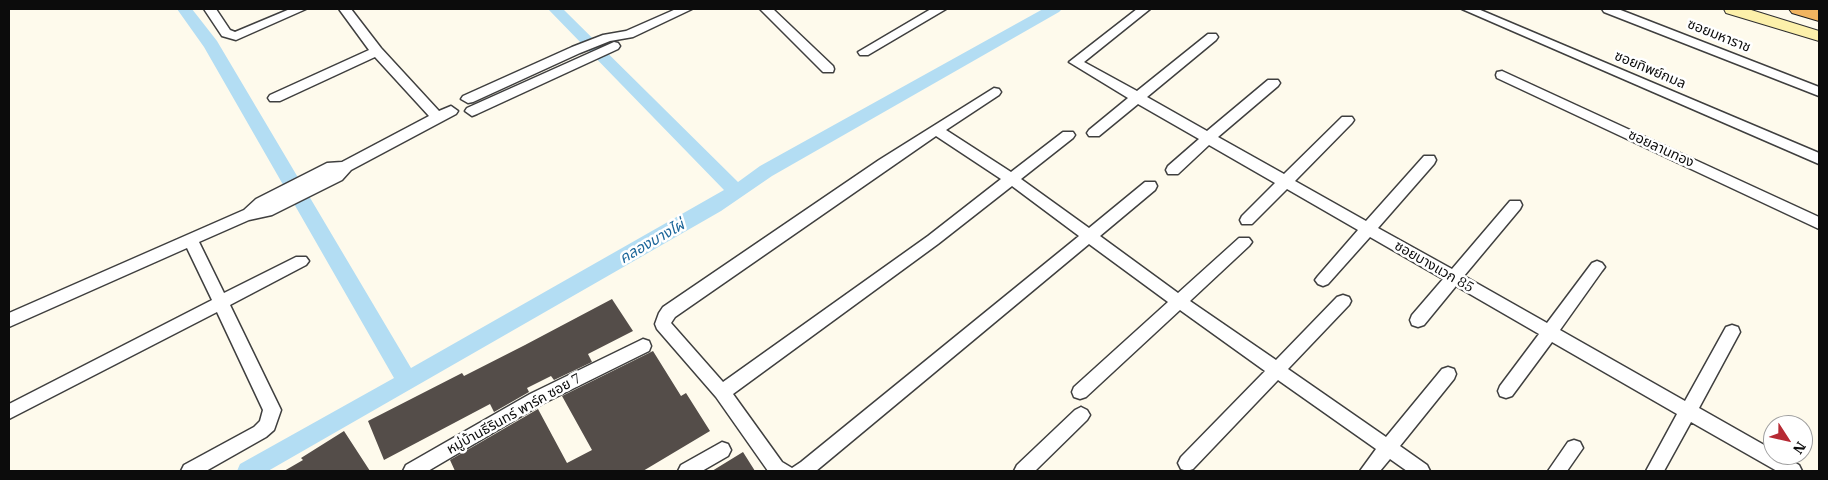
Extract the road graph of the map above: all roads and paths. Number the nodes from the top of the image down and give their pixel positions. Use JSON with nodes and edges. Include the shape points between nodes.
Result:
{"nodes":[{"id":1,"x":210,"y":9,"type":"edge"},
{"id":2,"x":300,"y":9,"type":"edge"},
{"id":3,"x":345,"y":9,"type":"edge"},
{"id":4,"x":686,"y":9,"type":"edge"},
{"id":5,"x":766,"y":9,"type":"edge"},
{"id":6,"x":940,"y":9,"type":"edge"},
{"id":7,"x":1144,"y":9,"type":"edge"},
{"id":8,"x":1468,"y":9,"type":"edge"},
{"id":9,"x":1608,"y":9,"type":"edge"},
{"id":10,"x":1732,"y":9,"type":"edge"},
{"id":11,"x":1800,"y":9,"type":"edge"},
{"id":12,"x":1819,"y":15,"type":"edge"},
{"id":13,"x":1819,"y":36,"type":"edge"},
{"id":14,"x":1212,"y":37,"type":"dead end"},
{"id":15,"x":377,"y":51,"type":"junction"},
{"id":16,"x":864,"y":52,"type":"dead end"},
{"id":17,"x":828,"y":69,"type":"dead end"},
{"id":18,"x":1502,"y":75,"type":"dead end"},
{"id":19,"x":1272,"y":83,"type":"dead end"},
{"id":20,"x":994,"y":92,"type":"dead end"},
{"id":21,"x":1819,"y":92,"type":"edge"},
{"id":22,"x":1136,"y":97,"type":"junction"},
{"id":23,"x":275,"y":98,"type":"dead end"},
{"id":24,"x":438,"y":118,"type":"junction"},
{"id":25,"x":1348,"y":120,"type":"dead end"},
{"id":26,"x":937,"y":130,"type":"junction"},
{"id":27,"x":1094,"y":133,"type":"dead end"},
{"id":28,"x":1068,"y":135,"type":"dead end"},
{"id":29,"x":1208,"y":138,"type":"junction"},
{"id":30,"x":1819,"y":159,"type":"edge"},
{"id":31,"x":1429,"y":160,"type":"dead end"},
{"id":32,"x":1174,"y":170,"type":"dead end"},
{"id":33,"x":1012,"y":179,"type":"junction"},
{"id":34,"x":1284,"y":181,"type":"junction"},
{"id":35,"x":1150,"y":186,"type":"dead end"},
{"id":36,"x":1515,"y":205,"type":"dead end"},
{"id":37,"x":1247,"y":220,"type":"dead end"},
{"id":38,"x":1819,"y":223,"type":"edge"},
{"id":39,"x":1367,"y":228,"type":"junction"},
{"id":40,"x":1089,"y":236,"type":"junction"},
{"id":41,"x":191,"y":240,"type":"junction"},
{"id":42,"x":1244,"y":242,"type":"dead end"},
{"id":43,"x":301,"y":261,"type":"dead end"},
{"id":44,"x":1597,"y":267,"type":"dead end"},
{"id":45,"x":1454,"y":278,"type":"junction"},
{"id":46,"x":1324,"y":280,"type":"dead end"},
{"id":47,"x":1180,"y":301,"type":"junction"},
{"id":48,"x":1343,"y":301,"type":"dead end"},
{"id":49,"x":219,"y":302,"type":"junction"},
{"id":50,"x":9,"y":320,"type":"edge"},
{"id":51,"x":1418,"y":320,"type":"dead end"},
{"id":52,"x":1548,"y":332,"type":"junction"},
{"id":53,"x":1732,"y":332,"type":"dead end"},
{"id":54,"x":643,"y":346,"type":"dead end"},
{"id":55,"x":1278,"y":369,"type":"junction"},
{"id":56,"x":1448,"y":374,"type":"dead end"},
{"id":57,"x":1506,"y":391,"type":"dead end"},
{"id":58,"x":722,"y":392,"type":"junction"},
{"id":59,"x":1080,"y":392,"type":"dead end"},
{"id":60,"x":1687,"y":411,"type":"junction"},
{"id":61,"x":9,"y":412,"type":"edge"},
{"id":62,"x":1081,"y":415,"type":"dead end"},
{"id":63,"x":1388,"y":447,"type":"junction"},
{"id":64,"x":1574,"y":448,"type":"dead end"},
{"id":65,"x":722,"y":450,"type":"dead end"},
{"id":66,"x":1188,"y":463,"type":"dead end"},
{"id":67,"x":190,"y":471,"type":"edge"},
{"id":68,"x":412,"y":471,"type":"edge"},
{"id":69,"x":688,"y":471,"type":"edge"},
{"id":70,"x":784,"y":471,"type":"edge"},
{"id":71,"x":799,"y":471,"type":"edge"},
{"id":72,"x":1023,"y":471,"type":"edge"},
{"id":73,"x":1369,"y":471,"type":"edge"},
{"id":74,"x":1420,"y":471,"type":"edge"},
{"id":75,"x":1558,"y":471,"type":"edge"},
{"id":76,"x":1655,"y":471,"type":"edge"},
{"id":77,"x":1794,"y":471,"type":"edge"}],
"edges":[{"from":1,"to":2,"type":"street","via":[[226,33],[236,36]]},
{"from":3,"to":15,"type":"street"},
{"from":4,"to":24,"type":"street","via":[[470,105],[460,115],[451,111]]},
{"from":5,"to":17,"type":"street"},
{"from":6,"to":16,"type":"street"},
{"from":7,"to":22,"type":"street","name":"ซอยบางแวก 85","via":[[1075,62]]},
{"from":8,"to":30,"type":"street","name":"ซอยทิพย์กมล"},
{"from":9,"to":21,"type":"street","name":"ซอยมหาราช"},
{"from":10,"to":13,"type":"main road"},
{"from":11,"to":12,"type":"highway"},
{"from":14,"to":22,"type":"street"},
{"from":15,"to":23,"type":"street"},
{"from":15,"to":24,"type":"street"},
{"from":18,"to":38,"type":"street","name":"ซอยลานทอง"},
{"from":19,"to":29,"type":"street"},
{"from":20,"to":26,"type":"street"},
{"from":22,"to":27,"type":"street"},
{"from":22,"to":29,"type":"street","name":"ซอยบางแวก 85"},
{"from":24,"to":41,"type":"street","via":[[346,166],[337,176],[279,199],[267,211],[246,215]]},
{"from":25,"to":34,"type":"street"},
{"from":26,"to":33,"type":"street"},
{"from":26,"to":58,"type":"street","via":[[669,312],[663,324]]},
{"from":28,"to":33,"type":"street"},
{"from":29,"to":32,"type":"street"},
{"from":29,"to":34,"type":"street","name":"ซอยบางแวก 85"},
{"from":31,"to":39,"type":"street"},
{"from":33,"to":40,"type":"street"},
{"from":33,"to":58,"type":"street"},
{"from":34,"to":37,"type":"street"},
{"from":34,"to":39,"type":"street","name":"ซอยบางแวก 85"},
{"from":35,"to":40,"type":"street"},
{"from":36,"to":45,"type":"street"},
{"from":39,"to":45,"type":"street","name":"ซอยบางแวก 85"},
{"from":39,"to":46,"type":"street"},
{"from":40,"to":47,"type":"street"},
{"from":40,"to":71,"type":"street","via":[[822,456]]},
{"from":41,"to":49,"type":"street"},
{"from":41,"to":50,"type":"street"},
{"from":42,"to":47,"type":"street"},
{"from":43,"to":49,"type":"street"},
{"from":44,"to":52,"type":"street"},
{"from":45,"to":51,"type":"street"},
{"from":45,"to":52,"type":"street","name":"ซอยบางแวก 85"},
{"from":47,"to":55,"type":"street"},
{"from":47,"to":59,"type":"street"},
{"from":48,"to":55,"type":"street"},
{"from":49,"to":61,"type":"street"},
{"from":49,"to":67,"type":"street","via":[[272,410],[272,418],[260,432]]},
{"from":52,"to":57,"type":"street"},
{"from":52,"to":60,"type":"street","name":"ซอยบางแวก 85"},
{"from":53,"to":60,"type":"street"},
{"from":54,"to":68,"type":"street","name":"หมู่บ้านธีรินทร์ พาร์ค ซอย 7","via":[[536,399]]},
{"from":55,"to":63,"type":"street"},
{"from":55,"to":66,"type":"street"},
{"from":56,"to":63,"type":"street"},
{"from":58,"to":70,"type":"street","via":[[776,468]]},
{"from":60,"to":76,"type":"street"},
{"from":60,"to":77,"type":"street","name":"ซอยบางแวก 85"},
{"from":62,"to":72,"type":"street"},
{"from":63,"to":73,"type":"street"},
{"from":63,"to":74,"type":"street"},
{"from":64,"to":75,"type":"street"},
{"from":65,"to":69,"type":"street"}]}
